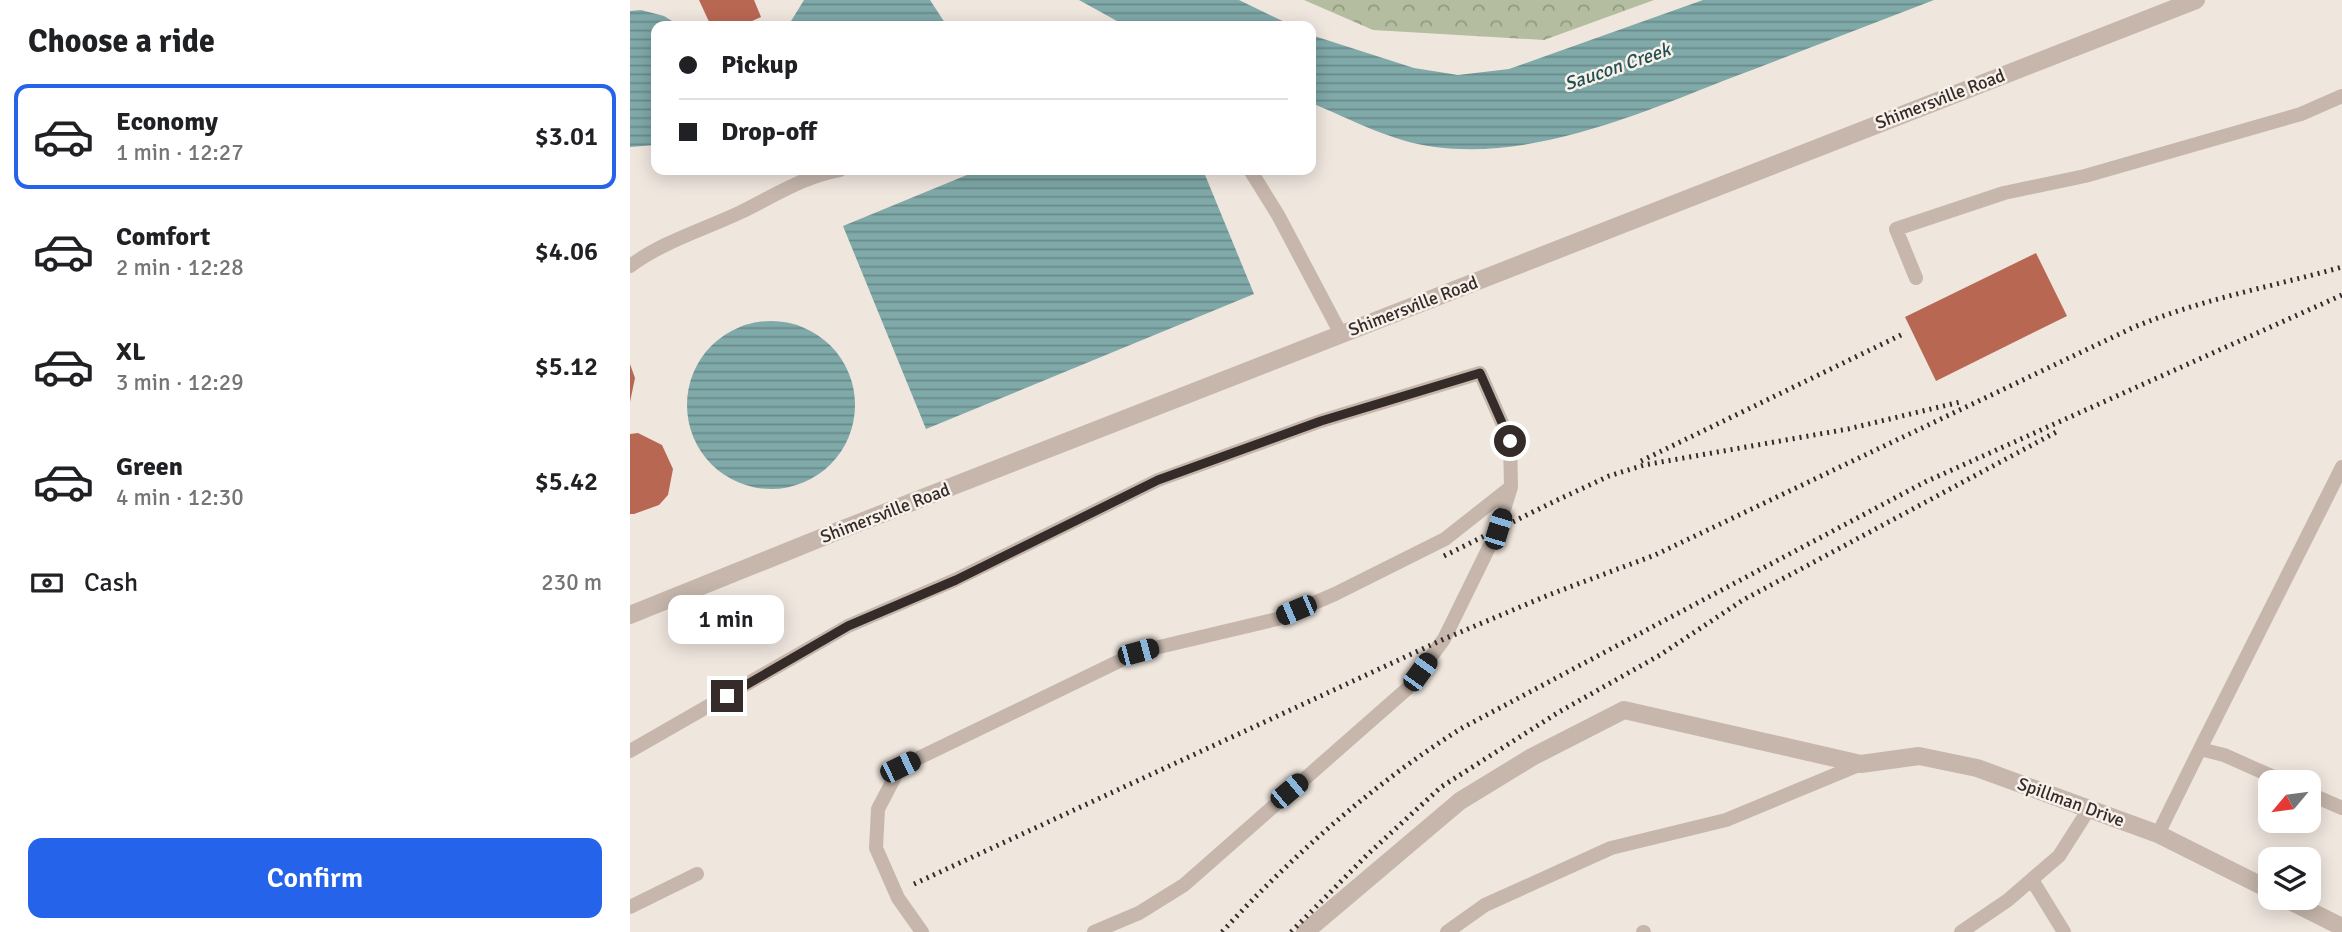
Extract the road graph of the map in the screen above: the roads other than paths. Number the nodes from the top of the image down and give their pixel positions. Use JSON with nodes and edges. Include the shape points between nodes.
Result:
{"nodes":[{"id":1,"x":2196,"y":0,"type":"edge"},
{"id":2,"x":2342,"y":96,"type":"edge"},
{"id":3,"x":817,"y":175,"type":"edge"},
{"id":4,"x":1253,"y":175,"type":"edge"},
{"id":5,"x":630,"y":266,"type":"edge"},
{"id":6,"x":1916,"y":278,"type":"dead end"},
{"id":7,"x":1341,"y":334,"type":"junction"},
{"id":8,"x":2342,"y":467,"type":"edge"},
{"id":9,"x":1511,"y":487,"type":"junction"},
{"id":10,"x":630,"y":615,"type":"edge"},
{"id":11,"x":2200,"y":749,"type":"junction"},
{"id":12,"x":630,"y":751,"type":"edge"},
{"id":13,"x":1861,"y":764,"type":"junction"},
{"id":14,"x":2258,"y":770,"type":"edge"},
{"id":15,"x":2321,"y":799,"type":"edge"},
{"id":16,"x":2089,"y":808,"type":"junction"},
{"id":17,"x":2342,"y":808,"type":"edge"},
{"id":18,"x":2158,"y":834,"type":"junction"},
{"id":19,"x":697,"y":874,"type":"dead end"},
{"id":20,"x":2032,"y":880,"type":"junction"},
{"id":21,"x":2258,"y":884,"type":"edge"},
{"id":22,"x":630,"y":907,"type":"edge"},
{"id":23,"x":2308,"y":910,"type":"edge"},
{"id":24,"x":2342,"y":927,"type":"edge"},
{"id":25,"x":922,"y":932,"type":"edge"},
{"id":26,"x":1094,"y":932,"type":"edge"},
{"id":27,"x":1305,"y":932,"type":"edge"},
{"id":28,"x":1447,"y":932,"type":"edge"},
{"id":29,"x":1961,"y":932,"type":"edge"},
{"id":30,"x":2064,"y":932,"type":"edge"}],
"edges":[{"from":1,"to":7,"type":"street","name":"Shimersville Road"},
{"from":2,"to":6,"type":"lane","via":[[2301,114],[2085,176],[2004,193],[1896,229]]},
{"from":3,"to":5,"type":"lane","via":[[651,250]]},
{"from":4,"to":7,"type":"lane"},
{"from":7,"to":10,"type":"street","name":"Shimersville Road"},
{"from":8,"to":11,"type":"lane"},
{"from":9,"to":12,"type":"lane","via":[[1510,441],[1480,373],[1321,421],[1158,480],[956,580],[848,626]]},
{"from":9,"to":25,"type":"lane","via":[[1445,539],[1335,594],[1277,618],[1138,652],[900,767],[878,809],[876,848],[898,898]]},
{"from":9,"to":26,"type":"lane","via":[[1498,529],[1444,639],[1408,688],[1184,885],[1139,913]]},
{"from":11,"to":14,"type":"lane"},
{"from":11,"to":18,"type":"lane"},
{"from":13,"to":16,"type":"street","name":"Spillman Drive","via":[[1919,756],[1946,760]]},
{"from":13,"to":27,"type":"street","via":[[1624,710],[1532,757],[1460,801]]},
{"from":13,"to":28,"type":"lane","via":[[1726,820],[1611,848],[1485,905]]},
{"from":15,"to":17,"type":"lane"},
{"from":16,"to":18,"type":"street","name":"Spillman Drive"},
{"from":16,"to":20,"type":"lane","via":[[2059,856]]},
{"from":18,"to":21,"type":"street","name":"Spillman Drive"},
{"from":19,"to":22,"type":"lane"},
{"from":20,"to":29,"type":"lane"},
{"from":20,"to":30,"type":"lane"},
{"from":23,"to":24,"type":"street"}]}
